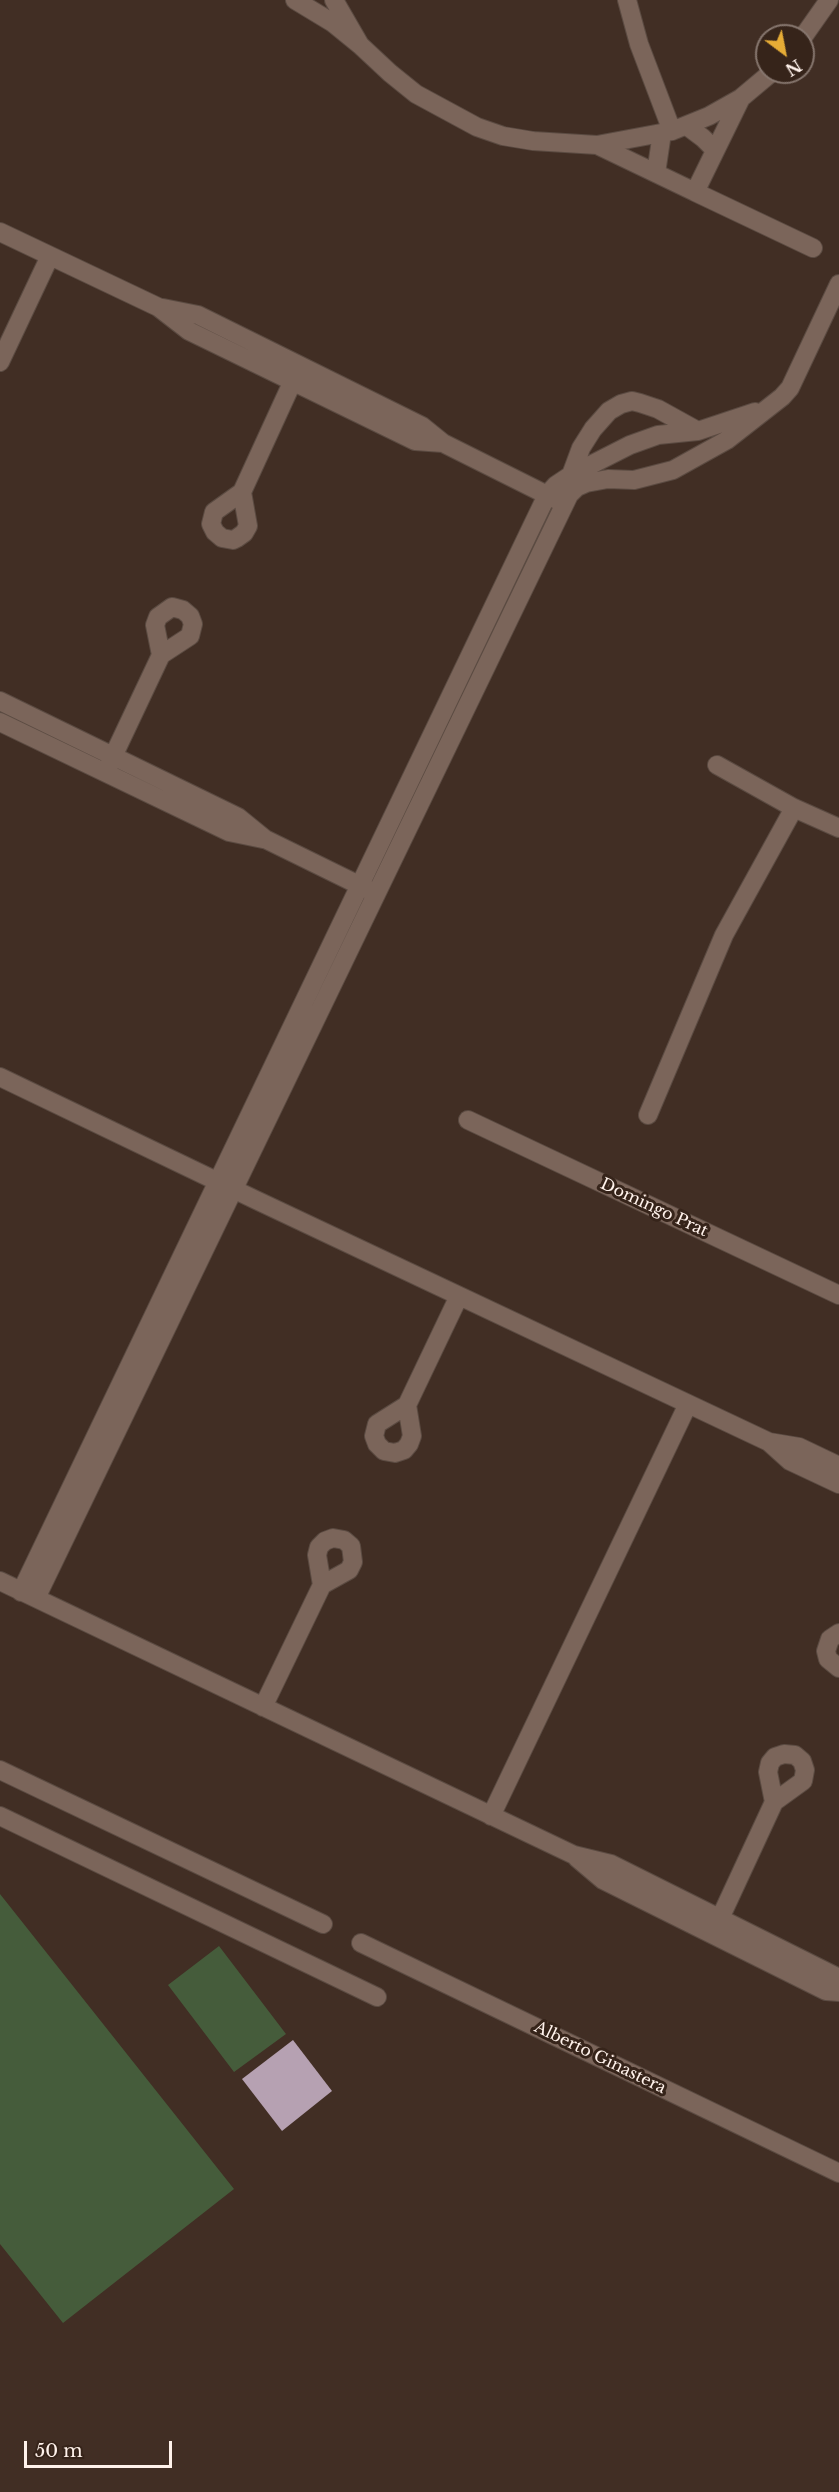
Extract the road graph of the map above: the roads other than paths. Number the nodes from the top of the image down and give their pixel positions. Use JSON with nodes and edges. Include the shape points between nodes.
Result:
{"nodes":[{"id":1,"x":297,"y":0,"type":"edge"},
{"id":2,"x":334,"y":0,"type":"edge"},
{"id":3,"x":627,"y":0,"type":"edge"},
{"id":4,"x":829,"y":0,"type":"edge"},
{"id":5,"x":812,"y":24,"type":"edge"},
{"id":6,"x":360,"y":45,"type":"junction"},
{"id":7,"x":758,"y":84,"type":"edge"},
{"id":8,"x":741,"y":98,"type":"junction"},
{"id":9,"x":674,"y":130,"type":"junction"},
{"id":10,"x":597,"y":145,"type":"junction"},
{"id":11,"x":715,"y":150,"type":"junction"},
{"id":12,"x":656,"y":173,"type":"junction"},
{"id":13,"x":695,"y":192,"type":"junction"},
{"id":14,"x":0,"y":232,"type":"edge"},
{"id":15,"x":813,"y":248,"type":"dead end"},
{"id":16,"x":51,"y":256,"type":"junction"},
{"id":17,"x":839,"y":284,"type":"edge"},
{"id":18,"x":0,"y":362,"type":"edge"},
{"id":19,"x":297,"y":374,"type":"junction"},
{"id":20,"x":768,"y":408,"type":"junction"},
{"id":21,"x":698,"y":431,"type":"junction"},
{"id":22,"x":574,"y":481,"type":"junction"},
{"id":23,"x":242,"y":492,"type":"dead end"},
{"id":24,"x":547,"y":495,"type":"junction"},
{"id":25,"x":565,"y":504,"type":"junction"},
{"id":26,"x":161,"y":655,"type":"dead end"},
{"id":27,"x":0,"y":701,"type":"edge"},
{"id":28,"x":0,"y":722,"type":"edge"},
{"id":29,"x":109,"y":765,"type":"junction"},
{"id":30,"x":717,"y":765,"type":"dead end"},
{"id":31,"x":794,"y":808,"type":"junction"},
{"id":32,"x":839,"y":828,"type":"edge"},
{"id":33,"x":368,"y":890,"type":"junction"},
{"id":34,"x":0,"y":1077,"type":"edge"},
{"id":35,"x":648,"y":1114,"type":"dead end"},
{"id":36,"x":468,"y":1120,"type":"dead end"},
{"id":37,"x":225,"y":1186,"type":"junction"},
{"id":38,"x":839,"y":1295,"type":"edge"},
{"id":39,"x":459,"y":1296,"type":"junction"},
{"id":40,"x":688,"y":1404,"type":"junction"},
{"id":41,"x":407,"y":1405,"type":"dead end"},
{"id":42,"x":769,"y":1442,"type":"junction"},
{"id":43,"x":839,"y":1466,"type":"edge"},
{"id":44,"x":839,"y":1484,"type":"edge"},
{"id":45,"x":0,"y":1581,"type":"edge"},
{"id":46,"x":322,"y":1585,"type":"dead end"},
{"id":47,"x":29,"y":1595,"type":"junction"},
{"id":48,"x":839,"y":1633,"type":"edge"},
{"id":49,"x":839,"y":1668,"type":"edge"},
{"id":50,"x":263,"y":1707,"type":"junction"},
{"id":51,"x":0,"y":1770,"type":"edge"},
{"id":52,"x":774,"y":1802,"type":"dead end"},
{"id":53,"x":0,"y":1816,"type":"edge"},
{"id":54,"x":491,"y":1816,"type":"junction"},
{"id":55,"x":323,"y":1924,"type":"dead end"},
{"id":56,"x":716,"y":1926,"type":"junction"},
{"id":57,"x":361,"y":1943,"type":"dead end"},
{"id":58,"x":839,"y":1978,"type":"edge"},
{"id":59,"x":839,"y":1992,"type":"edge"},
{"id":60,"x":377,"y":1997,"type":"dead end"},
{"id":61,"x":839,"y":2174,"type":"edge"}],
"edges":[{"from":1,"to":6,"type":"street"},
{"from":2,"to":6,"type":"street"},
{"from":3,"to":9,"type":"street","via":[[639,44]]},
{"from":4,"to":5,"type":"street"},
{"from":6,"to":10,"type":"street","via":[[416,94],[477,127],[533,141]]},
{"from":7,"to":8,"type":"street"},
{"from":8,"to":9,"type":"street"},
{"from":8,"to":11,"type":"street"},
{"from":9,"to":10,"type":"street"},
{"from":9,"to":11,"type":"street","via":[[704,138]]},
{"from":9,"to":12,"type":"street"},
{"from":10,"to":12,"type":"street"},
{"from":11,"to":13,"type":"street"},
{"from":12,"to":13,"type":"street"},
{"from":13,"to":15,"type":"street"},
{"from":14,"to":16,"type":"street"},
{"from":16,"to":18,"type":"street"},
{"from":16,"to":19,"type":"street","via":[[158,307],[198,315]]},
{"from":17,"to":20,"type":"street","via":[[790,388]]},
{"from":19,"to":23,"type":"street"},
{"from":19,"to":24,"type":"street","via":[[422,426],[443,443]]},
{"from":20,"to":21,"type":"street"},
{"from":20,"to":22,"type":"street","via":[[727,440],[673,470],[634,480]]},
{"from":21,"to":22,"type":"street","via":[[658,435],[630,446]]},
{"from":21,"to":22,"type":"street","via":[[658,409],[632,401],[621,404],[609,411],[581,448]]},
{"from":22,"to":24,"type":"street","via":[[555,485]]},
{"from":22,"to":25,"type":"street"},
{"from":24,"to":25,"type":"street"},
{"from":24,"to":33,"type":"street"},
{"from":25,"to":33,"type":"street"},
{"from":26,"to":29,"type":"street"},
{"from":27,"to":29,"type":"street"},
{"from":28,"to":29,"type":"street"},
{"from":29,"to":33,"type":"street","via":[[229,832],[265,840]]},
{"from":30,"to":31,"type":"street"},
{"from":31,"to":32,"type":"street"},
{"from":31,"to":35,"type":"street","via":[[724,935]]},
{"from":33,"to":37,"type":"street"},
{"from":34,"to":37,"type":"street"},
{"from":36,"to":38,"type":"street","name":"Domingo Prat"},
{"from":37,"to":39,"type":"street"},
{"from":37,"to":47,"type":"street"},
{"from":39,"to":40,"type":"street"},
{"from":39,"to":41,"type":"street"},
{"from":40,"to":42,"type":"street"},
{"from":40,"to":54,"type":"street"},
{"from":42,"to":43,"type":"street","via":[[799,1447]]},
{"from":42,"to":44,"type":"street","via":[[790,1461]]},
{"from":45,"to":47,"type":"street"},
{"from":46,"to":50,"type":"street"},
{"from":47,"to":50,"type":"street"},
{"from":48,"to":49,"type":"street","via":[[830,1639],[826,1651],[828,1659]]},
{"from":50,"to":54,"type":"street"},
{"from":51,"to":55,"type":"street"},
{"from":52,"to":56,"type":"street"},
{"from":53,"to":60,"type":"street"},
{"from":54,"to":56,"type":"street","via":[[574,1855],[603,1880]]},
{"from":56,"to":58,"type":"street"},
{"from":56,"to":59,"type":"street","via":[[826,1990]]},
{"from":57,"to":61,"type":"street","name":"Alberto Ginastera"}]}
